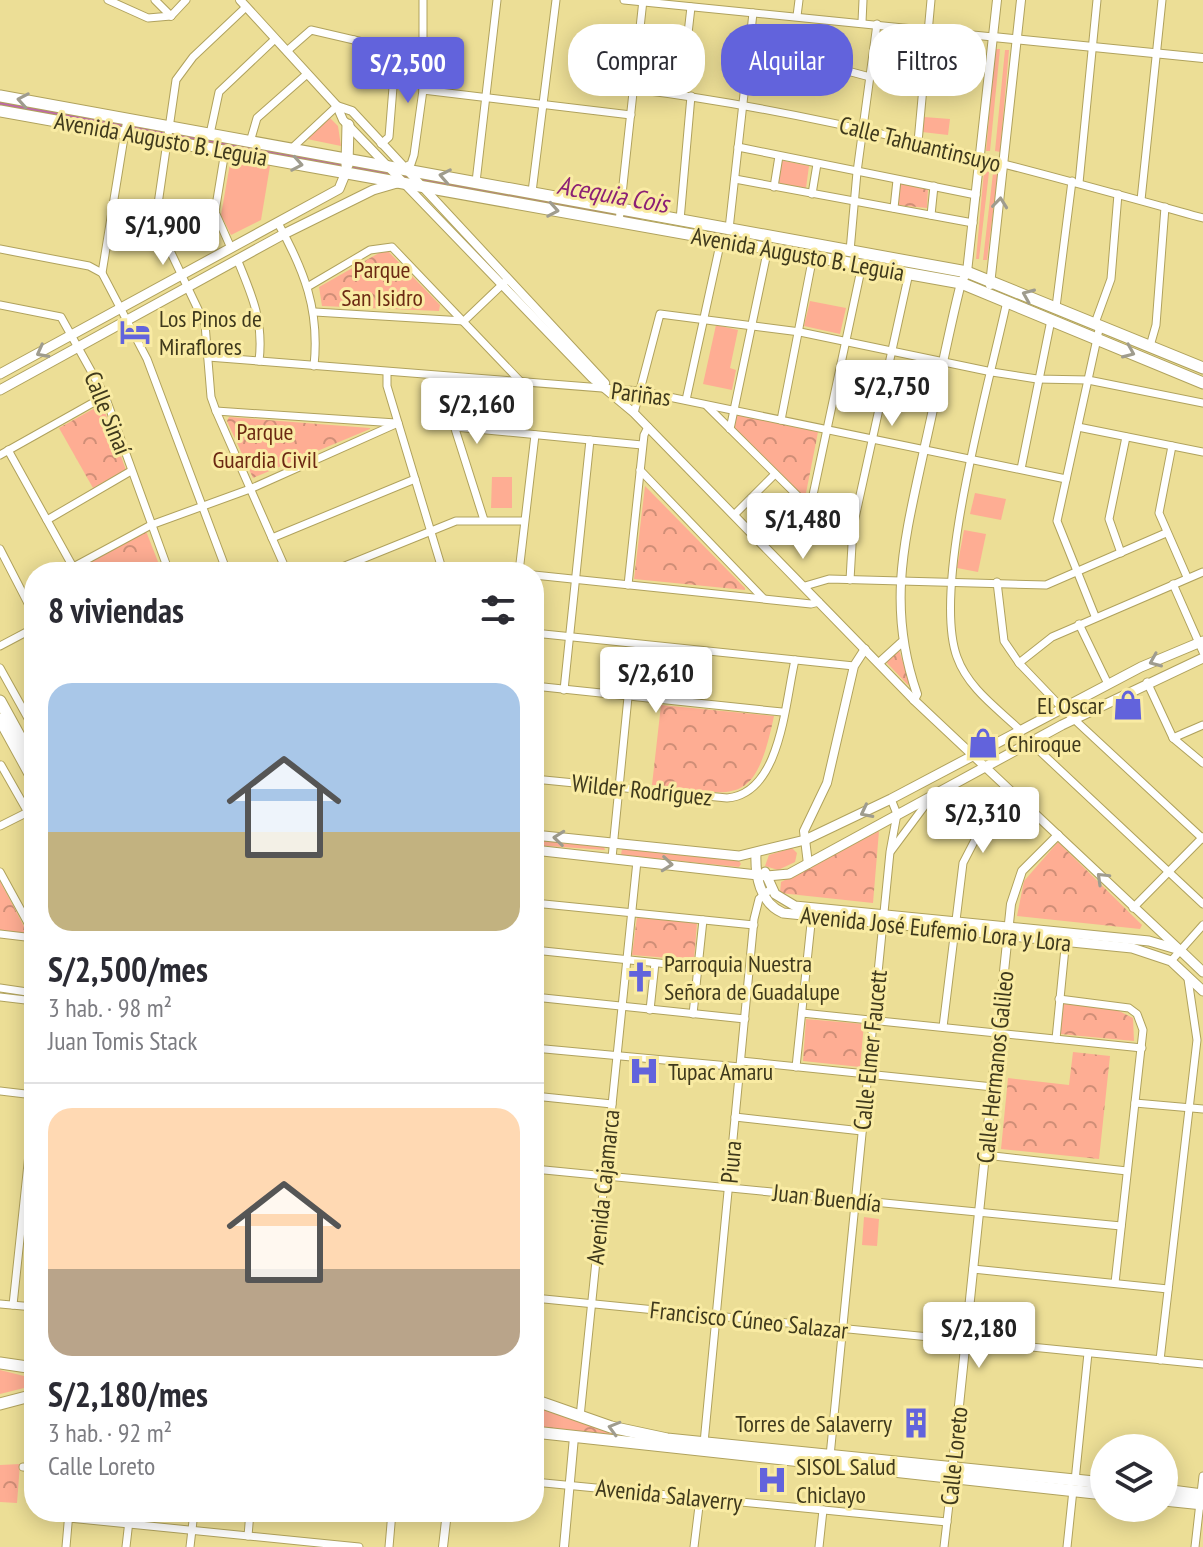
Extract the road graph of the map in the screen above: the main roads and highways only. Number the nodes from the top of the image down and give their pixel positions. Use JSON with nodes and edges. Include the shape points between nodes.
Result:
{"nodes":[{"id":1,"x":0,"y":96,"type":"edge"},
{"id":2,"x":0,"y":111,"type":"edge"},
{"id":3,"x":348,"y":125,"type":"road end"},
{"id":4,"x":126,"y":126,"type":"junction"},
{"id":5,"x":347,"y":166,"type":"junction"},
{"id":6,"x":402,"y":182,"type":"junction"},
{"id":7,"x":620,"y":215,"type":"junction"},
{"id":8,"x":964,"y":277,"type":"junction"},
{"id":9,"x":124,"y":315,"type":"junction"},
{"id":10,"x":1203,"y":368,"type":"edge"},
{"id":11,"x":0,"y":374,"type":"edge"},
{"id":12,"x":1203,"y":383,"type":"edge"},
{"id":13,"x":0,"y":390,"type":"edge"},
{"id":14,"x":1202,"y":648,"type":"edge"},
{"id":15,"x":0,"y":701,"type":"edge"},
{"id":16,"x":0,"y":719,"type":"edge"},
{"id":17,"x":24,"y":745,"type":"edge"},
{"id":18,"x":24,"y":762,"type":"edge"},
{"id":19,"x":544,"y":836,"type":"edge"},
{"id":20,"x":544,"y":851,"type":"edge"},
{"id":21,"x":756,"y":853,"type":"junction"},
{"id":22,"x":762,"y":874,"type":"junction"},
{"id":23,"x":1066,"y":937,"type":"junction"},
{"id":24,"x":1203,"y":972,"type":"edge"},
{"id":25,"x":1203,"y":991,"type":"edge"},
{"id":26,"x":0,"y":1363,"type":"edge"},
{"id":27,"x":24,"y":1367,"type":"edge"},
{"id":28,"x":24,"y":1398,"type":"edge"},
{"id":29,"x":0,"y":1404,"type":"edge"},
{"id":30,"x":544,"y":1404,"type":"edge"},
{"id":31,"x":544,"y":1433,"type":"edge"},
{"id":32,"x":952,"y":1473,"type":"junction"},
{"id":33,"x":1090,"y":1484,"type":"edge"},
{"id":34,"x":1074,"y":1486,"type":"junction"},
{"id":35,"x":1090,"y":1490,"type":"edge"},
{"id":36,"x":1178,"y":1493,"type":"edge"},
{"id":37,"x":1202,"y":1499,"type":"edge"},
{"id":38,"x":1178,"y":1500,"type":"edge"}],
"edges":[{"from":4,"to":1,"type":"main road","name":"Avenida Augusto B. Leguia","one_way":true},
{"from":2,"to":4,"type":"main road","name":"Avenida Augusto B. Leguia"},
{"from":3,"to":5,"type":"main road"},
{"from":4,"to":5,"type":"main road","name":"Avenida Augusto B. Leguia","one_way":true,"via":[[225,151]]},
{"from":4,"to":5,"type":"main road","name":"Avenida Augusto B. Leguia","via":[[210,134]]},
{"from":5,"to":6,"type":"main road","name":"Avenida Augusto B. Leguia"},
{"from":7,"to":5,"type":"main road","name":"Avenida Augusto B. Leguia","one_way":true,"via":[[403,168]]},
{"from":5,"to":9,"type":"main road","via":[[339,189],[181,275]]},
{"from":6,"to":7,"type":"main road","name":"Avenida Augusto B. Leguia","one_way":true},
{"from":6,"to":9,"type":"main road","via":[[373,190]]},
{"from":7,"to":8,"type":"main road","name":"Avenida Augusto B. Leguia","via":[[680,220]]},
{"from":7,"to":8,"type":"main road","name":"Avenida Augusto B. Leguia","via":[[721,240],[909,273]]},
{"from":10,"to":8,"type":"main road","name":"Avenida Augusto B. Leguia","one_way":true,"via":[[991,280]]},
{"from":8,"to":12,"type":"main road","name":"Avenida Augusto B. Leguia","one_way":true,"via":[[988,293]]},
{"from":9,"to":11,"type":"main road","one_way":true,"via":[[72,335]]},
{"from":9,"to":13,"type":"main road"},
{"from":14,"to":21,"type":"main road","one_way":true,"via":[[1108,684],[805,840]]},
{"from":14,"to":22,"type":"main road","via":[[789,874]]},
{"from":15,"to":17,"type":"main road"},
{"from":16,"to":18,"type":"main road"},
{"from":21,"to":19,"type":"main road","one_way":true,"via":[[739,856]]},
{"from":20,"to":22,"type":"main road","one_way":true},
{"from":21,"to":22,"type":"main road","name":"Avenida José Eufemio Lora y Lora"},
{"from":22,"to":23,"type":"main road","name":"Avenida José Eufemio Lora y Lora","via":[[767,890],[812,912]]},
{"from":23,"to":24,"type":"main road","name":"Avenida José Eufemio Lora y Lora","via":[[1149,941],[1180,950]]},
{"from":23,"to":25,"type":"main road","name":"Avenida José Eufemio Lora y Lora","via":[[1148,951],[1171,961]]},
{"from":26,"to":27,"type":"main road"},
{"from":28,"to":29,"type":"main road"},
{"from":32,"to":30,"type":"main road","one_way":true,"via":[[640,1435]]},
{"from":31,"to":32,"type":"main road"},
{"from":32,"to":34,"type":"main road"},
{"from":33,"to":34,"type":"main road"},
{"from":34,"to":35,"type":"main road"},
{"from":36,"to":37,"type":"main road"},
{"from":37,"to":38,"type":"main road"}]}
